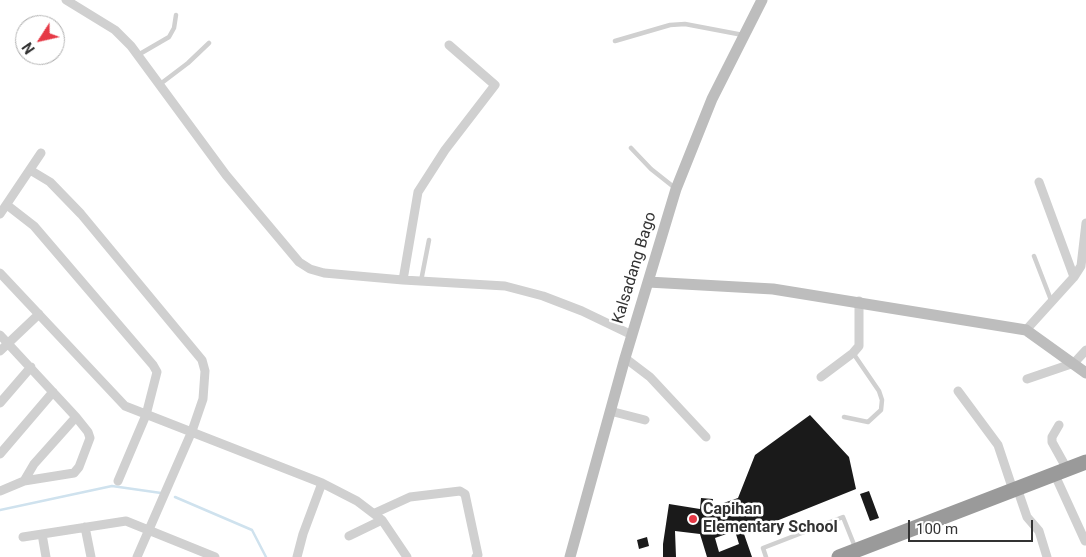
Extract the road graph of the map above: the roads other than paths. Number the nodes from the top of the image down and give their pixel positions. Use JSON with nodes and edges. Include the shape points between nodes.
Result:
{"nodes":[{"id":1,"x":66,"y":0,"type":"edge"},
{"id":2,"x":762,"y":0,"type":"edge"},
{"id":3,"x":78,"y":3,"type":"edge"},
{"id":4,"x":176,"y":15,"type":"dead end"},
{"id":5,"x":744,"y":35,"type":"junction"},
{"id":6,"x":615,"y":41,"type":"dead end"},
{"id":7,"x":209,"y":43,"type":"dead end"},
{"id":8,"x":449,"y":45,"type":"dead end"},
{"id":9,"x":138,"y":55,"type":"junction"},
{"id":10,"x":159,"y":85,"type":"junction"},
{"id":11,"x":631,"y":148,"type":"dead end"},
{"id":12,"x":41,"y":153,"type":"dead end"},
{"id":13,"x":30,"y":170,"type":"junction"},
{"id":14,"x":1038,"y":182,"type":"dead end"},
{"id":15,"x":676,"y":189,"type":"junction"},
{"id":16,"x":7,"y":205,"type":"junction"},
{"id":17,"x":0,"y":214,"type":"edge"},
{"id":18,"x":1086,"y":223,"type":"edge"},
{"id":19,"x":429,"y":240,"type":"dead end"},
{"id":20,"x":1034,"y":256,"type":"dead end"},
{"id":21,"x":0,"y":273,"type":"edge"},
{"id":22,"x":1074,"y":278,"type":"junction"},
{"id":23,"x":403,"y":280,"type":"junction"},
{"id":24,"x":421,"y":281,"type":"junction"},
{"id":25,"x":648,"y":282,"type":"junction"},
{"id":26,"x":1051,"y":300,"type":"junction"},
{"id":27,"x":859,"y":302,"type":"junction"},
{"id":28,"x":39,"y":314,"type":"junction"},
{"id":29,"x":1026,"y":330,"type":"junction"},
{"id":30,"x":0,"y":335,"type":"edge"},
{"id":31,"x":632,"y":336,"type":"junction"},
{"id":32,"x":7,"y":343,"type":"junction"},
{"id":33,"x":1086,"y":350,"type":"edge"},
{"id":34,"x":0,"y":351,"type":"edge"},
{"id":35,"x":853,"y":353,"type":"junction"},
{"id":36,"x":625,"y":358,"type":"junction"},
{"id":37,"x":1074,"y":363,"type":"junction"},
{"id":38,"x":31,"y":367,"type":"junction"},
{"id":39,"x":1086,"y":373,"type":"edge"},
{"id":40,"x":821,"y":377,"type":"dead end"},
{"id":41,"x":1027,"y":379,"type":"dead end"},
{"id":42,"x":958,"y":391,"type":"dead end"},
{"id":43,"x":53,"y":392,"type":"junction"},
{"id":44,"x":0,"y":403,"type":"edge"},
{"id":45,"x":610,"y":411,"type":"junction"},
{"id":46,"x":146,"y":415,"type":"junction"},
{"id":47,"x":76,"y":417,"type":"junction"},
{"id":48,"x":844,"y":417,"type":"dead end"},
{"id":49,"x":645,"y":420,"type":"dead end"},
{"id":50,"x":1058,"y":425,"type":"dead end"},
{"id":51,"x":192,"y":431,"type":"junction"},
{"id":52,"x":706,"y":437,"type":"dead end"},
{"id":53,"x":0,"y":454,"type":"edge"},
{"id":54,"x":1086,"y":462,"type":"edge"},
{"id":55,"x":1060,"y":471,"type":"junction"},
{"id":56,"x":24,"y":481,"type":"junction"},
{"id":57,"x":118,"y":481,"type":"dead end"},
{"id":58,"x":322,"y":484,"type":"junction"},
{"id":59,"x":1015,"y":489,"type":"junction"},
{"id":60,"x":0,"y":490,"type":"edge"},
{"id":61,"x":375,"y":513,"type":"junction"},
{"id":62,"x":382,"y":520,"type":"junction"},
{"id":63,"x":85,"y":527,"type":"junction"},
{"id":64,"x":149,"y":530,"type":"junction"},
{"id":65,"x":42,"y":534,"type":"junction"},
{"id":66,"x":23,"y":536,"type":"dead end"},
{"id":67,"x":349,"y":536,"type":"dead end"},
{"id":68,"x":1085,"y":541,"type":"edge"},
{"id":69,"x":856,"y":550,"type":"junction"},
{"id":70,"x":46,"y":557,"type":"edge"},
{"id":71,"x":91,"y":557,"type":"edge"},
{"id":72,"x":137,"y":557,"type":"edge"},
{"id":73,"x":215,"y":557,"type":"edge"},
{"id":74,"x":297,"y":557,"type":"edge"},
{"id":75,"x":406,"y":557,"type":"edge"},
{"id":76,"x":476,"y":557,"type":"edge"},
{"id":77,"x":570,"y":557,"type":"edge"},
{"id":78,"x":766,"y":557,"type":"edge"},
{"id":79,"x":839,"y":557,"type":"edge"},
{"id":80,"x":1047,"y":557,"type":"edge"}],
"edges":[{"from":1,"to":3,"type":"street"},
{"from":2,"to":5,"type":"main road","name":"Kalsadang Bago"},
{"from":3,"to":9,"type":"street","via":[[115,30]]},
{"from":4,"to":9,"type":"lane","via":[[169,37]]},
{"from":5,"to":6,"type":"lane","via":[[685,24],[670,25]]},
{"from":5,"to":15,"type":"main road","name":"Kalsadang Bago","via":[[712,99]]},
{"from":7,"to":10,"type":"lane"},
{"from":8,"to":23,"type":"street","via":[[495,85],[445,150],[418,192]]},
{"from":9,"to":10,"type":"street"},
{"from":10,"to":23,"type":"street","via":[[226,175],[298,262],[324,273]]},
{"from":11,"to":15,"type":"lane"},
{"from":12,"to":13,"type":"street"},
{"from":13,"to":16,"type":"street"},
{"from":13,"to":51,"type":"street","via":[[50,182],[81,214],[202,360],[205,371],[203,399]]},
{"from":14,"to":22,"type":"street"},
{"from":15,"to":25,"type":"main road","name":"Kalsadang Bago"},
{"from":16,"to":17,"type":"street"},
{"from":16,"to":46,"type":"street","via":[[34,226],[153,365],[157,372],[156,384]]},
{"from":18,"to":22,"type":"street","via":[[1081,266]]},
{"from":19,"to":24,"type":"lane"},
{"from":20,"to":26,"type":"lane"},
{"from":21,"to":28,"type":"street"},
{"from":22,"to":26,"type":"street"},
{"from":23,"to":24,"type":"street"},
{"from":24,"to":31,"type":"street","via":[[505,286],[543,296]]},
{"from":25,"to":27,"type":"main road","via":[[774,289]]},
{"from":25,"to":31,"type":"main road","name":"Kalsadang Bago"},
{"from":26,"to":29,"type":"street"},
{"from":27,"to":29,"type":"main road"},
{"from":27,"to":35,"type":"street","via":[[861,338],[860,346]]},
{"from":28,"to":32,"type":"street"},
{"from":28,"to":46,"type":"street","via":[[115,397],[125,406]]},
{"from":29,"to":37,"type":"main road"},
{"from":30,"to":32,"type":"street"},
{"from":31,"to":36,"type":"main road","name":"Kalsadang Bago"},
{"from":32,"to":34,"type":"street"},
{"from":32,"to":38,"type":"street"},
{"from":33,"to":37,"type":"street"},
{"from":35,"to":40,"type":"street"},
{"from":35,"to":48,"type":"lane","via":[[879,392],[881,410],[868,422]]},
{"from":36,"to":45,"type":"main road","name":"Kalsadang Bago"},
{"from":36,"to":52,"type":"street","via":[[650,377]]},
{"from":37,"to":39,"type":"main road"},
{"from":37,"to":41,"type":"street"},
{"from":38,"to":43,"type":"street"},
{"from":38,"to":44,"type":"street"},
{"from":42,"to":59,"type":"street","via":[[998,445]]},
{"from":43,"to":47,"type":"street"},
{"from":43,"to":53,"type":"street"},
{"from":45,"to":49,"type":"street"},
{"from":45,"to":77,"type":"main road","name":"Kalsadang Bago"},
{"from":46,"to":51,"type":"street"},
{"from":46,"to":57,"type":"street"},
{"from":47,"to":56,"type":"street","via":[[34,464]]},
{"from":47,"to":56,"type":"street","via":[[90,438],[79,467],[74,473]]},
{"from":50,"to":55,"type":"street","via":[[1052,438]]},
{"from":51,"to":58,"type":"street"},
{"from":51,"to":64,"type":"street"},
{"from":54,"to":55,"type":"highway"},
{"from":55,"to":59,"type":"highway"},
{"from":55,"to":68,"type":"street"},
{"from":56,"to":60,"type":"street"},
{"from":58,"to":61,"type":"street"},
{"from":58,"to":74,"type":"street"},
{"from":59,"to":69,"type":"highway"},
{"from":59,"to":80,"type":"street","via":[[1026,517],[1039,531]]},
{"from":61,"to":62,"type":"street"},
{"from":61,"to":76,"type":"street","via":[[410,497],[460,491],[465,494]]},
{"from":62,"to":67,"type":"street"},
{"from":62,"to":75,"type":"street"},
{"from":63,"to":64,"type":"street","via":[[126,521]]},
{"from":63,"to":65,"type":"street"},
{"from":63,"to":71,"type":"street"},
{"from":64,"to":72,"type":"street"},
{"from":64,"to":73,"type":"street"},
{"from":65,"to":66,"type":"street"},
{"from":65,"to":70,"type":"street"},
{"from":69,"to":78,"type":"lane","via":[[843,517],[762,548]]},
{"from":69,"to":79,"type":"highway"}]}
